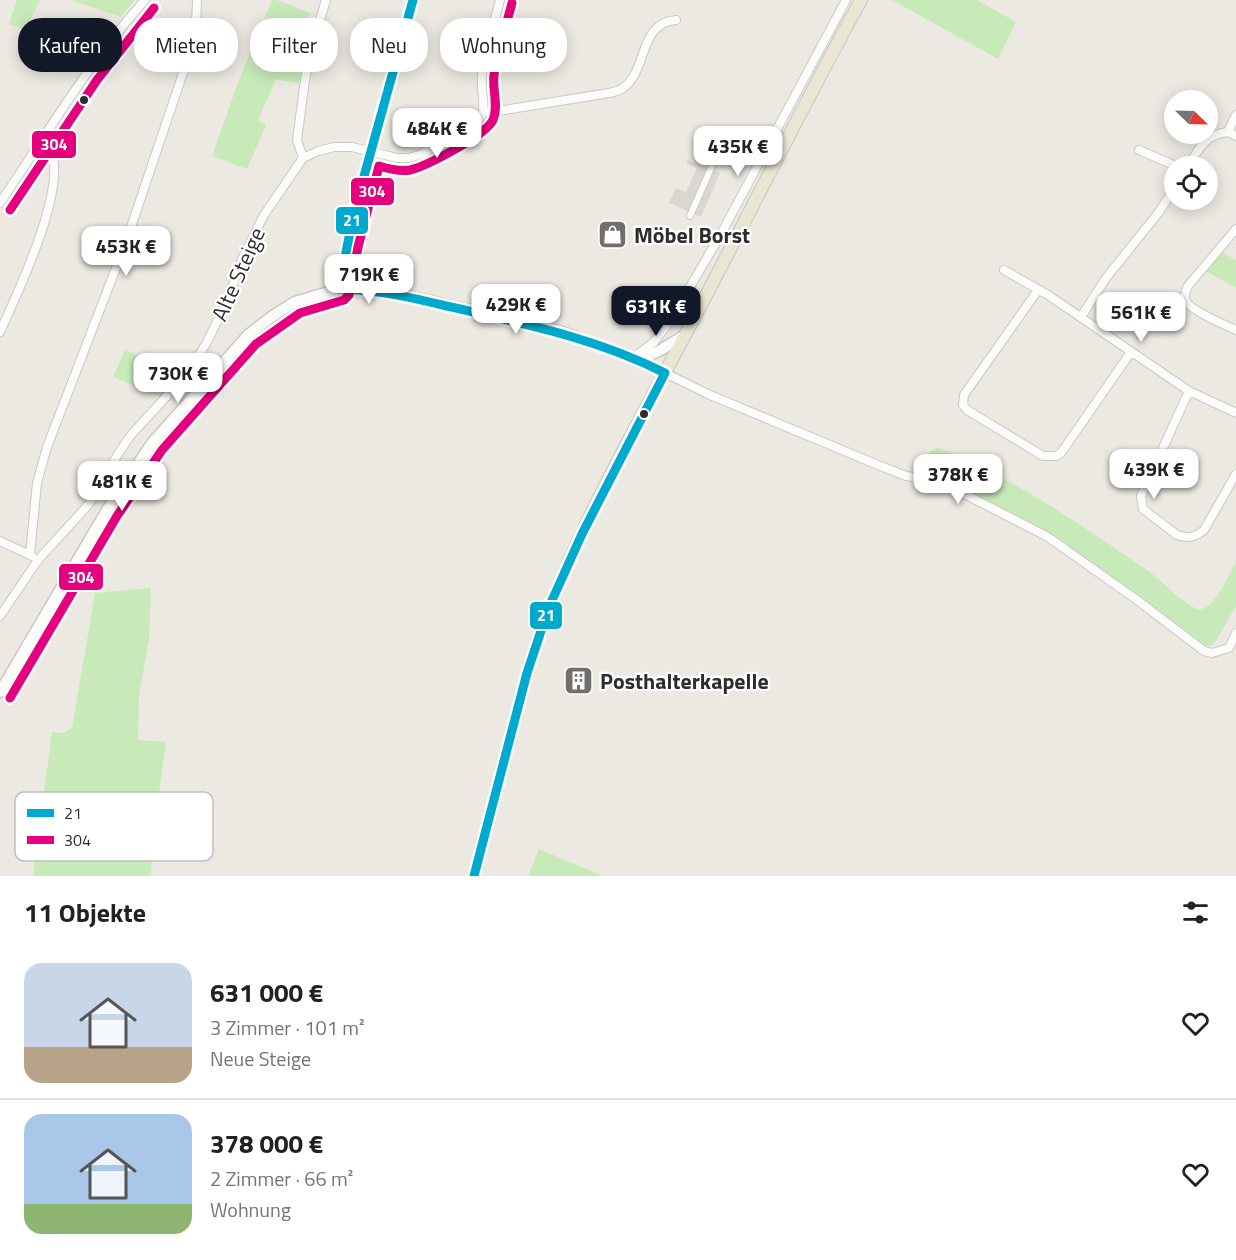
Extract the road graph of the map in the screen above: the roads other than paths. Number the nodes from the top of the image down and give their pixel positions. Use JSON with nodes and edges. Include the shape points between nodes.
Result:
{"nodes":[{"id":1,"x":145,"y":0,"type":"edge"},
{"id":2,"x":197,"y":0,"type":"edge"},
{"id":3,"x":326,"y":0,"type":"edge"},
{"id":4,"x":413,"y":0,"type":"edge"},
{"id":5,"x":500,"y":0,"type":"edge"},
{"id":6,"x":846,"y":0,"type":"edge"},
{"id":7,"x":861,"y":0,"type":"edge"},
{"id":8,"x":676,"y":20,"type":"dead end"},
{"id":9,"x":484,"y":111,"type":"junction"},
{"id":10,"x":1236,"y":115,"type":"edge"},
{"id":11,"x":1228,"y":132,"type":"junction"},
{"id":12,"x":1236,"y":136,"type":"edge"},
{"id":13,"x":42,"y":140,"type":"junction"},
{"id":14,"x":1139,"y":150,"type":"dead end"},
{"id":15,"x":370,"y":151,"type":"junction"},
{"id":16,"x":1195,"y":156,"type":"edge"},
{"id":17,"x":303,"y":158,"type":"junction"},
{"id":18,"x":1164,"y":161,"type":"edge"},
{"id":19,"x":712,"y":166,"type":"dead end"},
{"id":20,"x":0,"y":203,"type":"edge"},
{"id":21,"x":1164,"y":204,"type":"edge"},
{"id":22,"x":690,"y":216,"type":"dead end"},
{"id":23,"x":1236,"y":229,"type":"edge"},
{"id":24,"x":346,"y":245,"type":"junction"},
{"id":25,"x":1004,"y":270,"type":"dead end"},
{"id":26,"x":339,"y":289,"type":"junction"},
{"id":27,"x":1038,"y":290,"type":"junction"},
{"id":28,"x":400,"y":294,"type":"junction"},
{"id":29,"x":1081,"y":317,"type":"junction"},
{"id":30,"x":1236,"y":330,"type":"edge"},
{"id":31,"x":0,"y":332,"type":"edge"},
{"id":32,"x":685,"y":335,"type":"junction"},
{"id":33,"x":1131,"y":352,"type":"junction"},
{"id":34,"x":635,"y":359,"type":"junction"},
{"id":35,"x":665,"y":373,"type":"junction"},
{"id":36,"x":1189,"y":391,"type":"junction"},
{"id":37,"x":1236,"y":414,"type":"edge"},
{"id":38,"x":1236,"y":474,"type":"edge"},
{"id":39,"x":0,"y":541,"type":"edge"},
{"id":40,"x":30,"y":554,"type":"junction"},
{"id":41,"x":38,"y":560,"type":"junction"},
{"id":42,"x":0,"y":616,"type":"edge"},
{"id":43,"x":1236,"y":633,"type":"edge"},
{"id":44,"x":0,"y":692,"type":"edge"},
{"id":45,"x":474,"y":876,"type":"edge"}],
"edges":[{"from":1,"to":13,"type":"street","via":[[106,45]]},
{"from":2,"to":40,"type":"street","via":[[196,26],[179,85],[126,242],[47,447],[37,483]]},
{"from":3,"to":17,"type":"street","via":[[304,87],[297,140]]},
{"from":4,"to":15,"type":"street"},
{"from":5,"to":9,"type":"street","via":[[482,75]]},
{"from":6,"to":34,"type":"street","via":[[670,321]]},
{"from":7,"to":32,"type":"main road"},
{"from":8,"to":9,"type":"street","via":[[654,30],[630,80],[621,90]]},
{"from":9,"to":15,"type":"street","via":[[478,120],[422,154],[397,158]]},
{"from":10,"to":11,"type":"street"},
{"from":11,"to":12,"type":"street"},
{"from":11,"to":16,"type":"street","via":[[1211,136]]},
{"from":13,"to":20,"type":"street"},
{"from":13,"to":31,"type":"street","via":[[54,154],[53,192],[37,244]]},
{"from":14,"to":18,"type":"street"},
{"from":15,"to":17,"type":"street","via":[[334,147]]},
{"from":15,"to":24,"type":"street"},
{"from":17,"to":41,"type":"street","name":"Alte Steige","via":[[264,215],[224,309],[187,374],[131,435],[89,504]]},
{"from":19,"to":22,"type":"street"},
{"from":21,"to":29,"type":"street","via":[[1106,278]]},
{"from":23,"to":30,"type":"street","via":[[1185,294],[1192,307]]},
{"from":24,"to":26,"type":"street"},
{"from":24,"to":28,"type":"street","via":[[360,274]]},
{"from":25,"to":27,"type":"street"},
{"from":26,"to":28,"type":"main road"},
{"from":26,"to":44,"type":"main road","via":[[295,302],[254,330],[152,443],[107,510]]},
{"from":27,"to":29,"type":"street"},
{"from":27,"to":33,"type":"street","via":[[964,395],[963,405],[968,410],[1043,456],[1056,456]]},
{"from":28,"to":34,"type":"main road","via":[[563,332]]},
{"from":29,"to":33,"type":"street"},
{"from":32,"to":34,"type":"main road","via":[[661,351]]},
{"from":32,"to":35,"type":"main road"},
{"from":33,"to":36,"type":"street"},
{"from":34,"to":35,"type":"main road"},
{"from":35,"to":43,"type":"street","via":[[878,465],[906,476],[937,480],[1048,537],[1204,651],[1229,648]]},
{"from":35,"to":45,"type":"main road","via":[[582,534],[546,615]]},
{"from":36,"to":37,"type":"street"},
{"from":36,"to":38,"type":"street","via":[[1141,496],[1143,509],[1177,535],[1197,536]]},
{"from":39,"to":40,"type":"street"},
{"from":40,"to":41,"type":"street"},
{"from":41,"to":42,"type":"street","name":"Alte Steige"}]}
